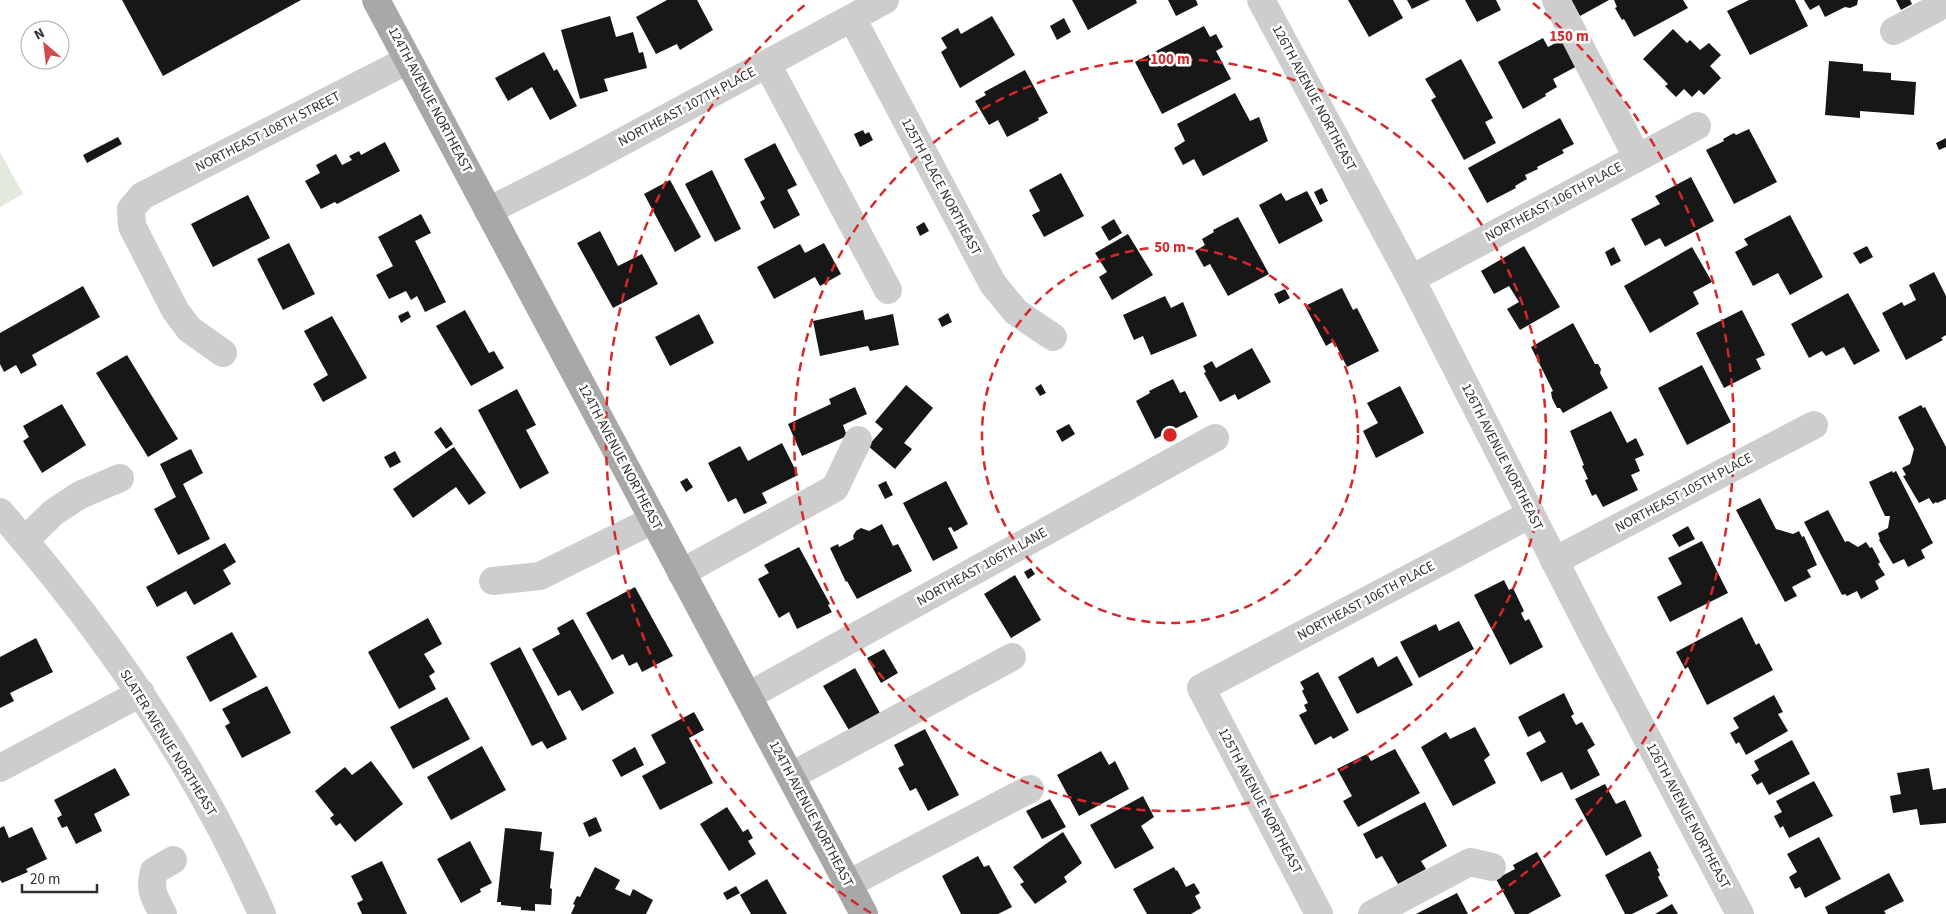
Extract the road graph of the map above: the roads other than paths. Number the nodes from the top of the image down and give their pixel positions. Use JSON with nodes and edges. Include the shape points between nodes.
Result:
{"nodes":[{"id":1,"x":376,"y":0,"type":"edge"},
{"id":2,"x":885,"y":0,"type":"edge"},
{"id":3,"x":1262,"y":0,"type":"edge"},
{"id":4,"x":1556,"y":0,"type":"edge"},
{"id":5,"x":1946,"y":3,"type":"edge"},
{"id":6,"x":852,"y":18,"type":"junction"},
{"id":7,"x":1894,"y":31,"type":"dead end"},
{"id":8,"x":408,"y":60,"type":"junction"},
{"id":9,"x":767,"y":64,"type":"junction"},
{"id":10,"x":1697,"y":126,"type":"dead end"},
{"id":11,"x":1637,"y":157,"type":"junction"},
{"id":12,"x":488,"y":211,"type":"junction"},
{"id":13,"x":1411,"y":279,"type":"junction"},
{"id":14,"x":888,"y":290,"type":"dead end"},
{"id":15,"x":1053,"y":337,"type":"dead end"},
{"id":16,"x":223,"y":353,"type":"dead end"},
{"id":17,"x":1814,"y":425,"type":"dead end"},
{"id":18,"x":1215,"y":438,"type":"dead end"},
{"id":19,"x":858,"y":440,"type":"dead end"},
{"id":20,"x":120,"y":478,"type":"dead end"},
{"id":21,"x":0,"y":512,"type":"edge"},
{"id":22,"x":1531,"y":514,"type":"junction"},
{"id":23,"x":653,"y":520,"type":"junction"},
{"id":24,"x":25,"y":540,"type":"junction"},
{"id":25,"x":1554,"y":561,"type":"junction"},
{"id":26,"x":682,"y":573,"type":"junction"},
{"id":27,"x":493,"y":580,"type":"dead end"},
{"id":28,"x":1012,"y":657,"type":"dead end"},
{"id":29,"x":1201,"y":688,"type":"joint"},
{"id":30,"x":141,"y":693,"type":"junction"},
{"id":31,"x":748,"y":696,"type":"junction"},
{"id":32,"x":0,"y":768,"type":"edge"},
{"id":33,"x":791,"y":776,"type":"junction"},
{"id":34,"x":1030,"y":789,"type":"dead end"},
{"id":35,"x":173,"y":860,"type":"dead end"},
{"id":36,"x":1492,"y":868,"type":"dead end"},
{"id":37,"x":848,"y":884,"type":"junction"},
{"id":38,"x":163,"y":914,"type":"edge"},
{"id":39,"x":262,"y":914,"type":"edge"},
{"id":40,"x":864,"y":914,"type":"edge"},
{"id":41,"x":1319,"y":914,"type":"edge"},
{"id":42,"x":1372,"y":914,"type":"edge"},
{"id":43,"x":1740,"y":914,"type":"edge"}],
"edges":[{"from":1,"to":8,"type":"main road","name":"124TH AVENUE NORTHEAST"},
{"from":2,"to":6,"type":"street","name":"NORTHEAST 107TH PLACE"},
{"from":3,"to":13,"type":"street","name":"126TH AVENUE NORTHEAST"},
{"from":4,"to":11,"type":"street"},
{"from":5,"to":7,"type":"street"},
{"from":6,"to":9,"type":"street","name":"NORTHEAST 107TH PLACE"},
{"from":6,"to":15,"type":"street","name":"125TH PLACE NORTHEAST","via":[[993,284],[1016,312]]},
{"from":8,"to":12,"type":"main road","name":"124TH AVENUE NORTHEAST"},
{"from":8,"to":16,"type":"street","name":"NORTHEAST 108TH STREET","via":[[142,196],[131,209],[132,226],[175,310],[189,329]]},
{"from":9,"to":12,"type":"street","name":"NORTHEAST 107TH PLACE"},
{"from":9,"to":14,"type":"street"},
{"from":10,"to":11,"type":"street","name":"NORTHEAST 106TH PLACE"},
{"from":11,"to":13,"type":"street","name":"NORTHEAST 106TH PLACE"},
{"from":12,"to":23,"type":"main road","name":"124TH AVENUE NORTHEAST"},
{"from":13,"to":22,"type":"street","name":"126TH AVENUE NORTHEAST"},
{"from":17,"to":25,"type":"street","name":"NORTHEAST 105TH PLACE"},
{"from":18,"to":31,"type":"street","name":"NORTHEAST 106TH LANE"},
{"from":19,"to":26,"type":"street","via":[[835,488]]},
{"from":20,"to":24,"type":"street","via":[[80,495],[54,512]]},
{"from":21,"to":24,"type":"street","name":"SLATER AVENUE NORTHEAST"},
{"from":22,"to":25,"type":"street","name":"126TH AVENUE NORTHEAST"},
{"from":22,"to":29,"type":"street","name":"NORTHEAST 106TH PLACE"},
{"from":23,"to":26,"type":"main road","name":"124TH AVENUE NORTHEAST"},
{"from":23,"to":27,"type":"street","via":[[540,576]]},
{"from":24,"to":30,"type":"street","name":"SLATER AVENUE NORTHEAST"},
{"from":25,"to":43,"type":"street","name":"126TH AVENUE NORTHEAST"},
{"from":26,"to":31,"type":"main road","name":"124TH AVENUE NORTHEAST"},
{"from":28,"to":33,"type":"street"},
{"from":29,"to":41,"type":"street","name":"125TH AVENUE NORTHEAST"},
{"from":30,"to":32,"type":"street"},
{"from":30,"to":39,"type":"street","name":"SLATER AVENUE NORTHEAST","via":[[200,790]]},
{"from":31,"to":33,"type":"main road","name":"124TH AVENUE NORTHEAST"},
{"from":33,"to":37,"type":"main road","name":"124TH AVENUE NORTHEAST"},
{"from":34,"to":37,"type":"street"},
{"from":35,"to":38,"type":"street","via":[[154,871],[151,883]]},
{"from":36,"to":42,"type":"street","via":[[1470,862]]},
{"from":37,"to":40,"type":"main road","name":"124TH AVENUE NORTHEAST"}]}
